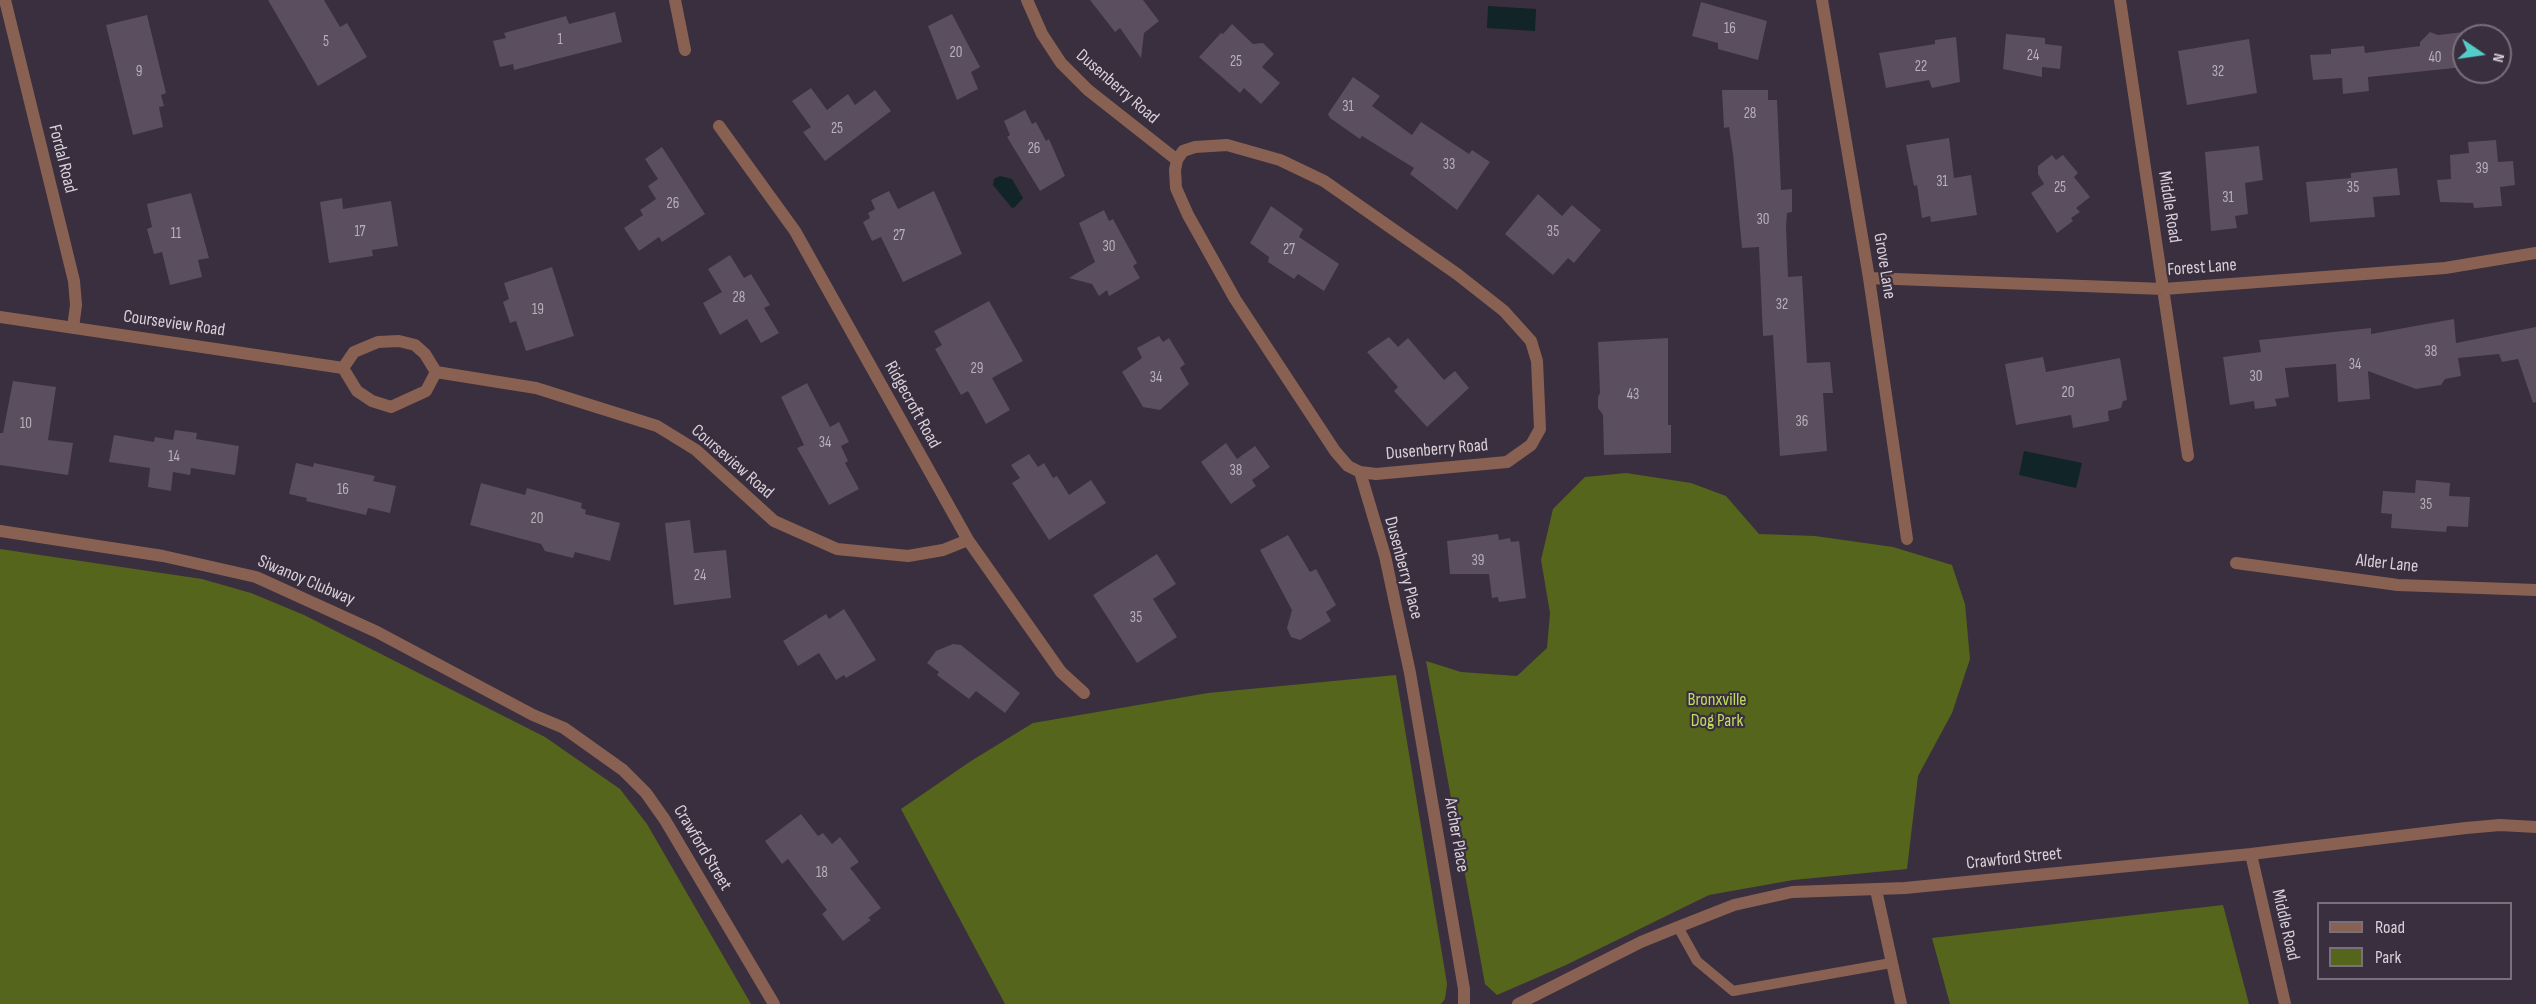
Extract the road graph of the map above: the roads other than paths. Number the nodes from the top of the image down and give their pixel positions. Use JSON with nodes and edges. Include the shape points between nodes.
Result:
{"nodes":[{"id":1,"x":5,"y":0,"type":"edge"},
{"id":2,"x":675,"y":0,"type":"edge"},
{"id":3,"x":1027,"y":0,"type":"edge"},
{"id":4,"x":1822,"y":0,"type":"edge"},
{"id":5,"x":2120,"y":0,"type":"edge"},
{"id":6,"x":685,"y":50,"type":"dead end"},
{"id":7,"x":719,"y":126,"type":"dead end"},
{"id":8,"x":1177,"y":160,"type":"junction"},
{"id":9,"x":2536,"y":254,"type":"edge"},
{"id":10,"x":1869,"y":278,"type":"junction"},
{"id":11,"x":2164,"y":289,"type":"junction"},
{"id":12,"x":0,"y":317,"type":"edge"},
{"id":13,"x":73,"y":328,"type":"junction"},
{"id":14,"x":343,"y":368,"type":"junction"},
{"id":15,"x":436,"y":372,"type":"junction"},
{"id":16,"x":2188,"y":456,"type":"dead end"},
{"id":17,"x":1360,"y":472,"type":"junction"},
{"id":18,"x":0,"y":531,"type":"edge"},
{"id":19,"x":1907,"y":539,"type":"dead end"},
{"id":20,"x":968,"y":540,"type":"junction"},
{"id":21,"x":2235,"y":563,"type":"dead end"},
{"id":22,"x":2536,"y":590,"type":"edge"},
{"id":23,"x":1410,"y":673,"type":"joint"},
{"id":24,"x":1084,"y":693,"type":"dead end"},
{"id":25,"x":573,"y":734,"type":"joint"},
{"id":26,"x":2536,"y":827,"type":"edge"},
{"id":27,"x":2251,"y":854,"type":"junction"},
{"id":28,"x":1876,"y":890,"type":"junction"},
{"id":29,"x":1678,"y":927,"type":"junction"},
{"id":30,"x":1891,"y":963,"type":"junction"},
{"id":31,"x":774,"y":1004,"type":"edge"},
{"id":32,"x":1464,"y":1004,"type":"edge"},
{"id":33,"x":1518,"y":1004,"type":"edge"},
{"id":34,"x":1901,"y":1004,"type":"edge"},
{"id":35,"x":2285,"y":1004,"type":"edge"}],
"edges":[{"from":1,"to":13,"type":"street","name":"Fordal Road","via":[[74,281]]},
{"from":2,"to":6,"type":"street"},
{"from":3,"to":8,"type":"street","name":"Dusenberry Road","via":[[1061,63],[1105,104]]},
{"from":4,"to":10,"type":"street","name":"Grove Lane"},
{"from":5,"to":11,"type":"street","name":"Middle Road"},
{"from":7,"to":20,"type":"street","name":"Ridgecroft Road","via":[[795,231]]},
{"from":8,"to":17,"type":"street","via":[[1176,188],[1235,299],[1335,451],[1348,466]]},
{"from":8,"to":17,"type":"street","name":"Dusenberry Road","via":[[1183,151],[1195,147],[1227,146],[1303,170],[1457,274],[1503,311],[1531,341],[1541,395],[1540,429],[1531,445],[1507,462],[1376,474]]},
{"from":9,"to":11,"type":"street","name":"Forest Lane","via":[[2445,268]]},
{"from":10,"to":11,"type":"street","name":"Forest Lane"},
{"from":10,"to":19,"type":"street","name":"Grove Lane"},
{"from":11,"to":16,"type":"street","name":"Middle Road"},
{"from":12,"to":13,"type":"street","name":"Courseview Road"},
{"from":13,"to":14,"type":"street","name":"Courseview Road"},
{"from":14,"to":15,"type":"street","via":[[354,352],[378,342],[399,341],[416,345]]},
{"from":14,"to":15,"type":"street","via":[[357,391],[391,407],[426,391]]},
{"from":15,"to":20,"type":"street","name":"Courseview Road","via":[[536,388],[657,426],[696,450],[774,521],[837,549],[909,556],[944,550]]},
{"from":17,"to":23,"type":"street","name":"Dusenberry Place","via":[[1385,556]]},
{"from":18,"to":25,"type":"street","name":"Siwanoy Clubway","via":[[164,556],[256,577],[377,632]]},
{"from":20,"to":24,"type":"street","name":"Ridgecroft Road","via":[[1061,672]]},
{"from":21,"to":22,"type":"street","name":"Alder Lane","via":[[2398,585]]},
{"from":23,"to":32,"type":"street","name":"Archer Place"},
{"from":25,"to":31,"type":"street","name":"Crawford Street","via":[[623,770],[646,793]]},
{"from":26,"to":27,"type":"street","name":"Crawford Street","via":[[2466,828]]},
{"from":27,"to":28,"type":"street","name":"Crawford Street"},
{"from":27,"to":35,"type":"street","name":"Middle Road"},
{"from":28,"to":29,"type":"street","name":"Crawford Street","via":[[1792,892],[1734,904]]},
{"from":28,"to":30,"type":"street"},
{"from":29,"to":30,"type":"lane","via":[[1697,961],[1733,991]]},
{"from":29,"to":33,"type":"street","name":"Crawford Street"},
{"from":30,"to":34,"type":"street"}]}
